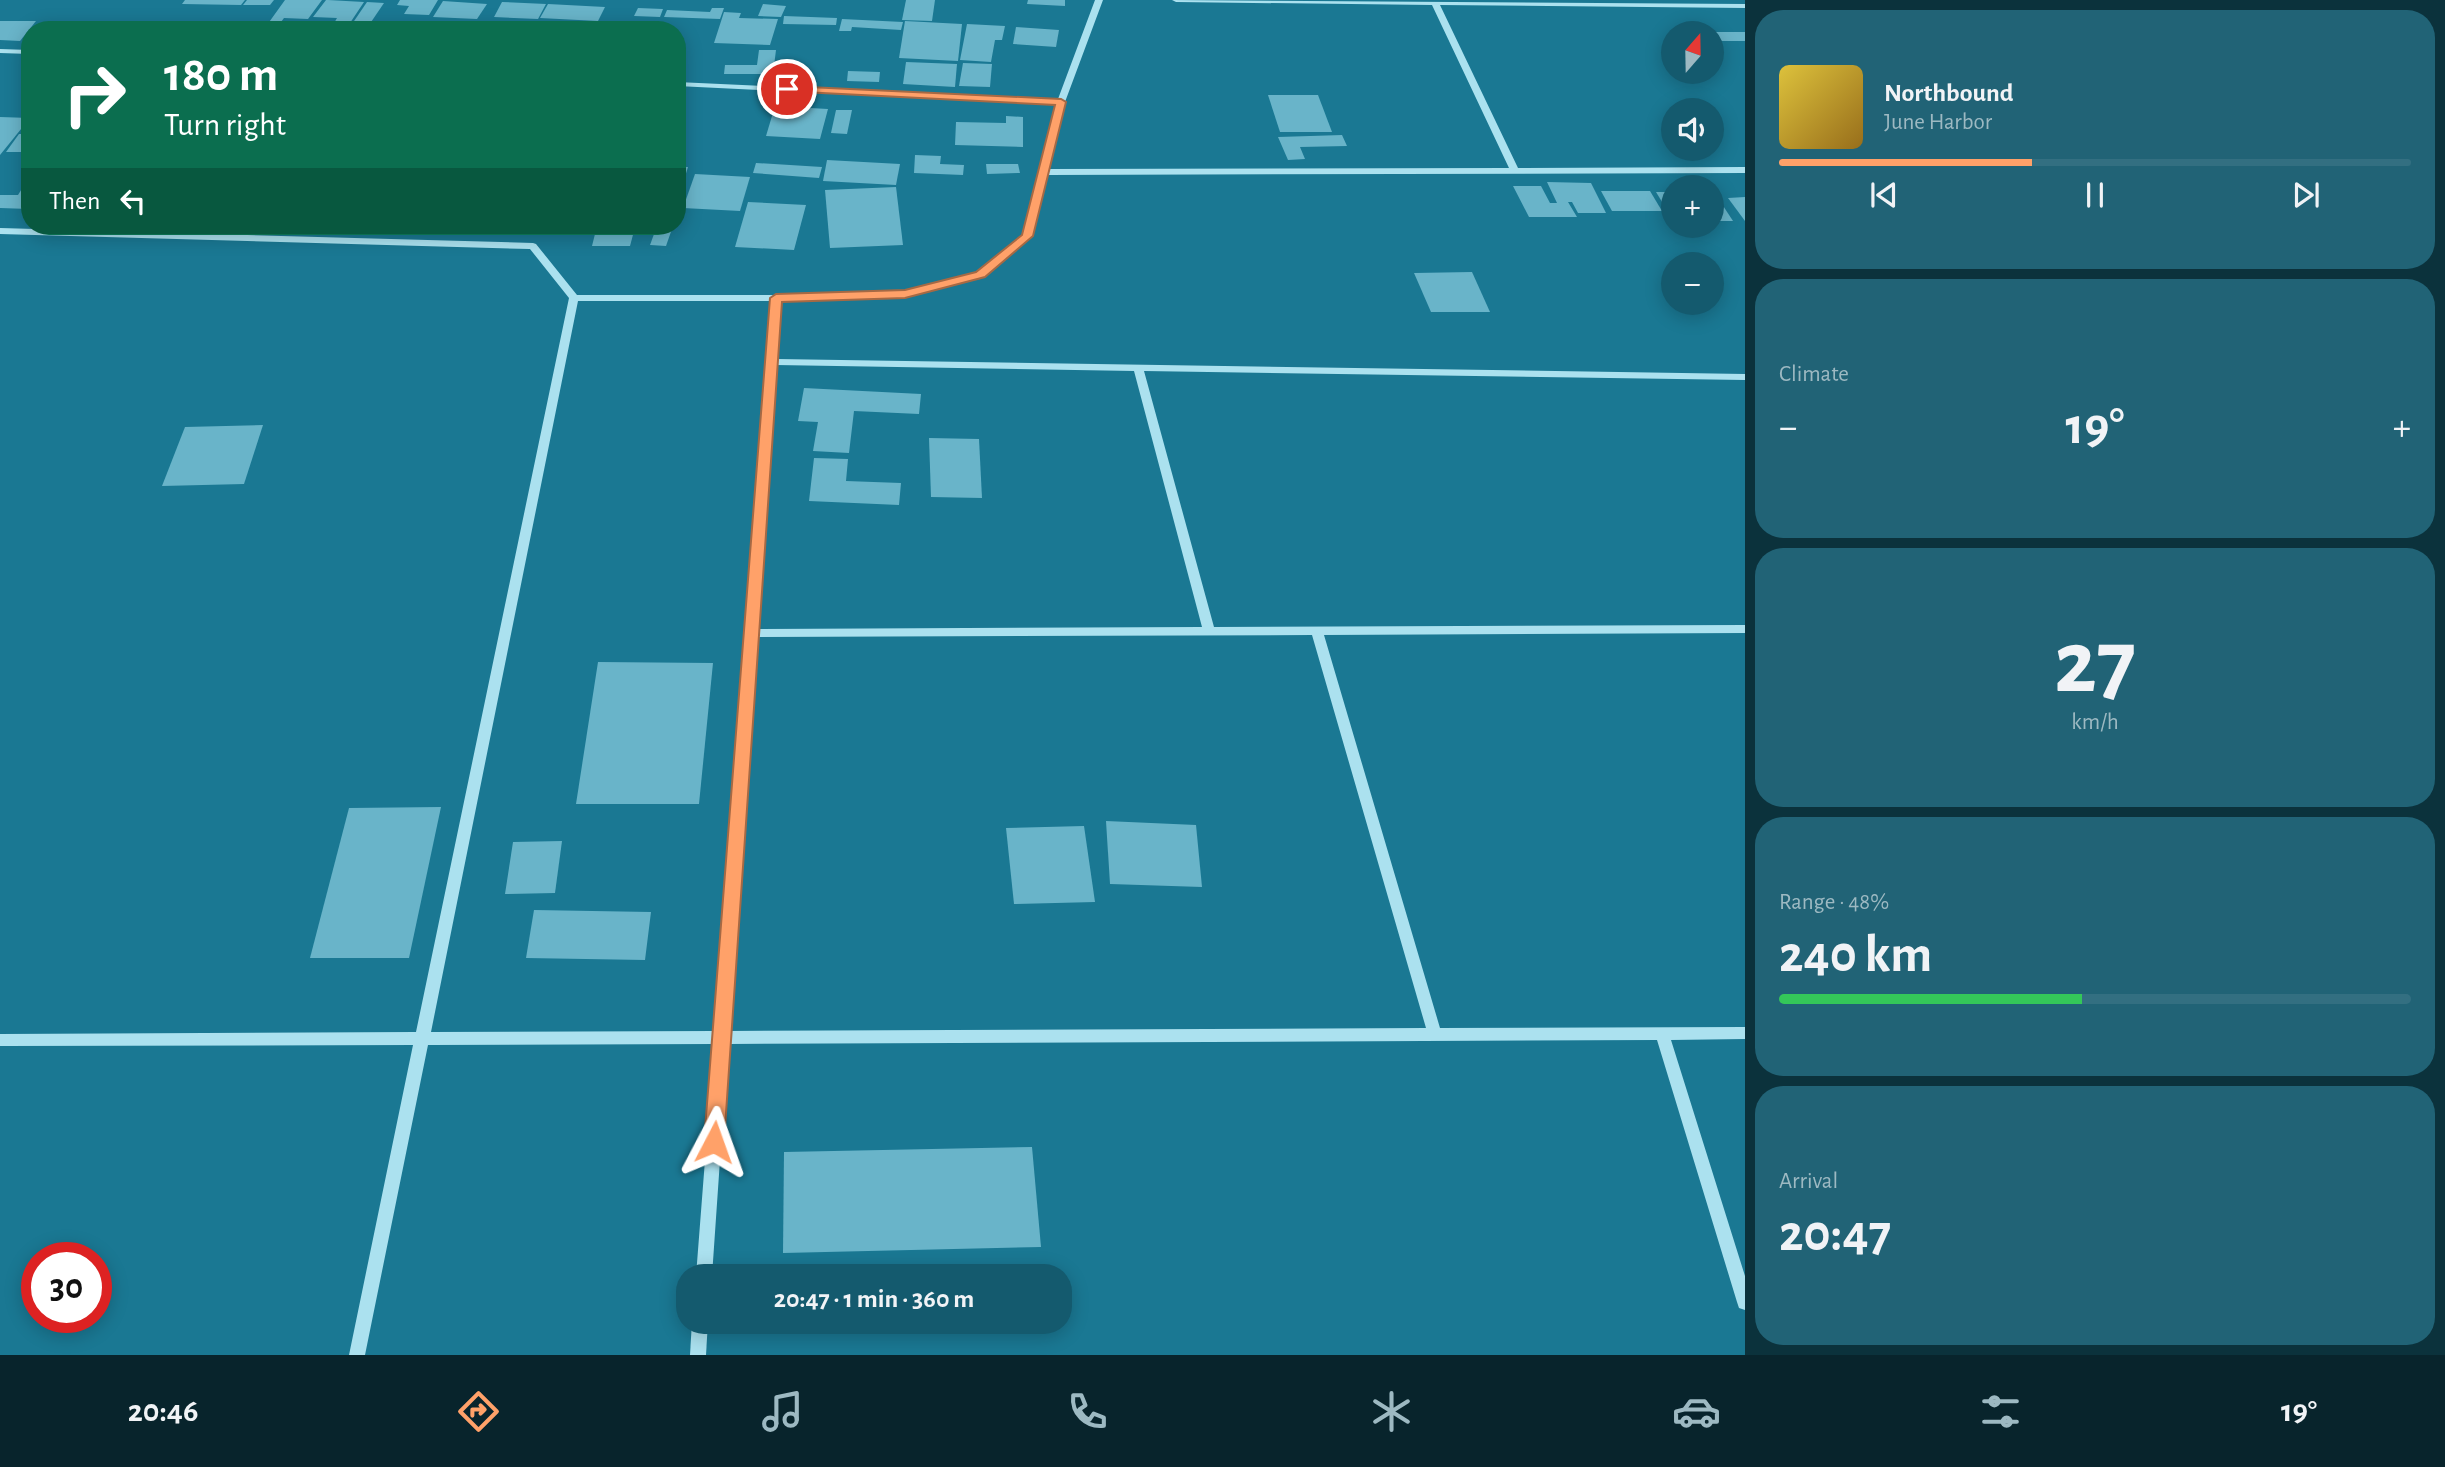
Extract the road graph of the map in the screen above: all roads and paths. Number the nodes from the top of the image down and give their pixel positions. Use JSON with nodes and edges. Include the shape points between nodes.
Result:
{"nodes":[{"id":1,"x":1099,"y":0,"type":"edge"},
{"id":2,"x":1176,"y":0,"type":"edge"},
{"id":3,"x":1501,"y":2,"type":"edge"},
{"id":4,"x":1435,"y":3,"type":"junction"},
{"id":5,"x":1745,"y":6,"type":"edge"},
{"id":6,"x":0,"y":51,"type":"edge"},
{"id":7,"x":21,"y":52,"type":"edge"},
{"id":8,"x":686,"y":84,"type":"edge"},
{"id":9,"x":1061,"y":102,"type":"junction"},
{"id":10,"x":1745,"y":170,"type":"edge"},
{"id":11,"x":1515,"y":171,"type":"junction"},
{"id":12,"x":1043,"y":172,"type":"junction"},
{"id":13,"x":0,"y":230,"type":"edge"},
{"id":14,"x":21,"y":231,"type":"edge"},
{"id":15,"x":167,"y":235,"type":"edge"},
{"id":16,"x":574,"y":298,"type":"junction"},
{"id":17,"x":776,"y":298,"type":"junction"},
{"id":18,"x":772,"y":362,"type":"junction"},
{"id":19,"x":1138,"y":368,"type":"junction"},
{"id":20,"x":1745,"y":377,"type":"edge"},
{"id":21,"x":1745,"y":629,"type":"edge"},
{"id":22,"x":1317,"y":630,"type":"junction"},
{"id":23,"x":1209,"y":631,"type":"junction"},
{"id":24,"x":752,"y":633,"type":"junction"},
{"id":25,"x":1662,"y":1033,"type":"junction"},
{"id":26,"x":1745,"y":1033,"type":"edge"},
{"id":27,"x":1435,"y":1035,"type":"junction"},
{"id":28,"x":722,"y":1036,"type":"junction"},
{"id":29,"x":422,"y":1038,"type":"junction"},
{"id":30,"x":0,"y":1040,"type":"edge"},
{"id":31,"x":705,"y":1264,"type":"edge"},
{"id":32,"x":1745,"y":1302,"type":"edge"},
{"id":33,"x":700,"y":1334,"type":"edge"},
{"id":34,"x":357,"y":1355,"type":"edge"},
{"id":35,"x":698,"y":1355,"type":"edge"}],
"edges":[{"from":1,"to":9,"type":"street"},
{"from":2,"to":4,"type":"street"},
{"from":3,"to":4,"type":"street"},
{"from":3,"to":5,"type":"street"},
{"from":4,"to":11,"type":"street"},
{"from":6,"to":7,"type":"street"},
{"from":8,"to":9,"type":"street"},
{"from":9,"to":12,"type":"street"},
{"from":10,"to":11,"type":"street"},
{"from":11,"to":12,"type":"street"},
{"from":12,"to":17,"type":"street","via":[[1027,236],[980,274],[905,294]]},
{"from":13,"to":14,"type":"street"},
{"from":15,"to":16,"type":"street","via":[[533,246]]},
{"from":16,"to":17,"type":"street"},
{"from":16,"to":29,"type":"street"},
{"from":17,"to":18,"type":"street"},
{"from":18,"to":19,"type":"street"},
{"from":18,"to":24,"type":"street"},
{"from":19,"to":20,"type":"street"},
{"from":19,"to":23,"type":"street"},
{"from":21,"to":22,"type":"street"},
{"from":22,"to":23,"type":"street"},
{"from":22,"to":27,"type":"street"},
{"from":23,"to":24,"type":"street"},
{"from":24,"to":28,"type":"street"},
{"from":25,"to":26,"type":"street"},
{"from":25,"to":27,"type":"street"},
{"from":25,"to":32,"type":"street"},
{"from":27,"to":28,"type":"street"},
{"from":28,"to":29,"type":"street"},
{"from":28,"to":31,"type":"street"},
{"from":29,"to":30,"type":"street"},
{"from":29,"to":34,"type":"street"},
{"from":33,"to":35,"type":"street"}]}
